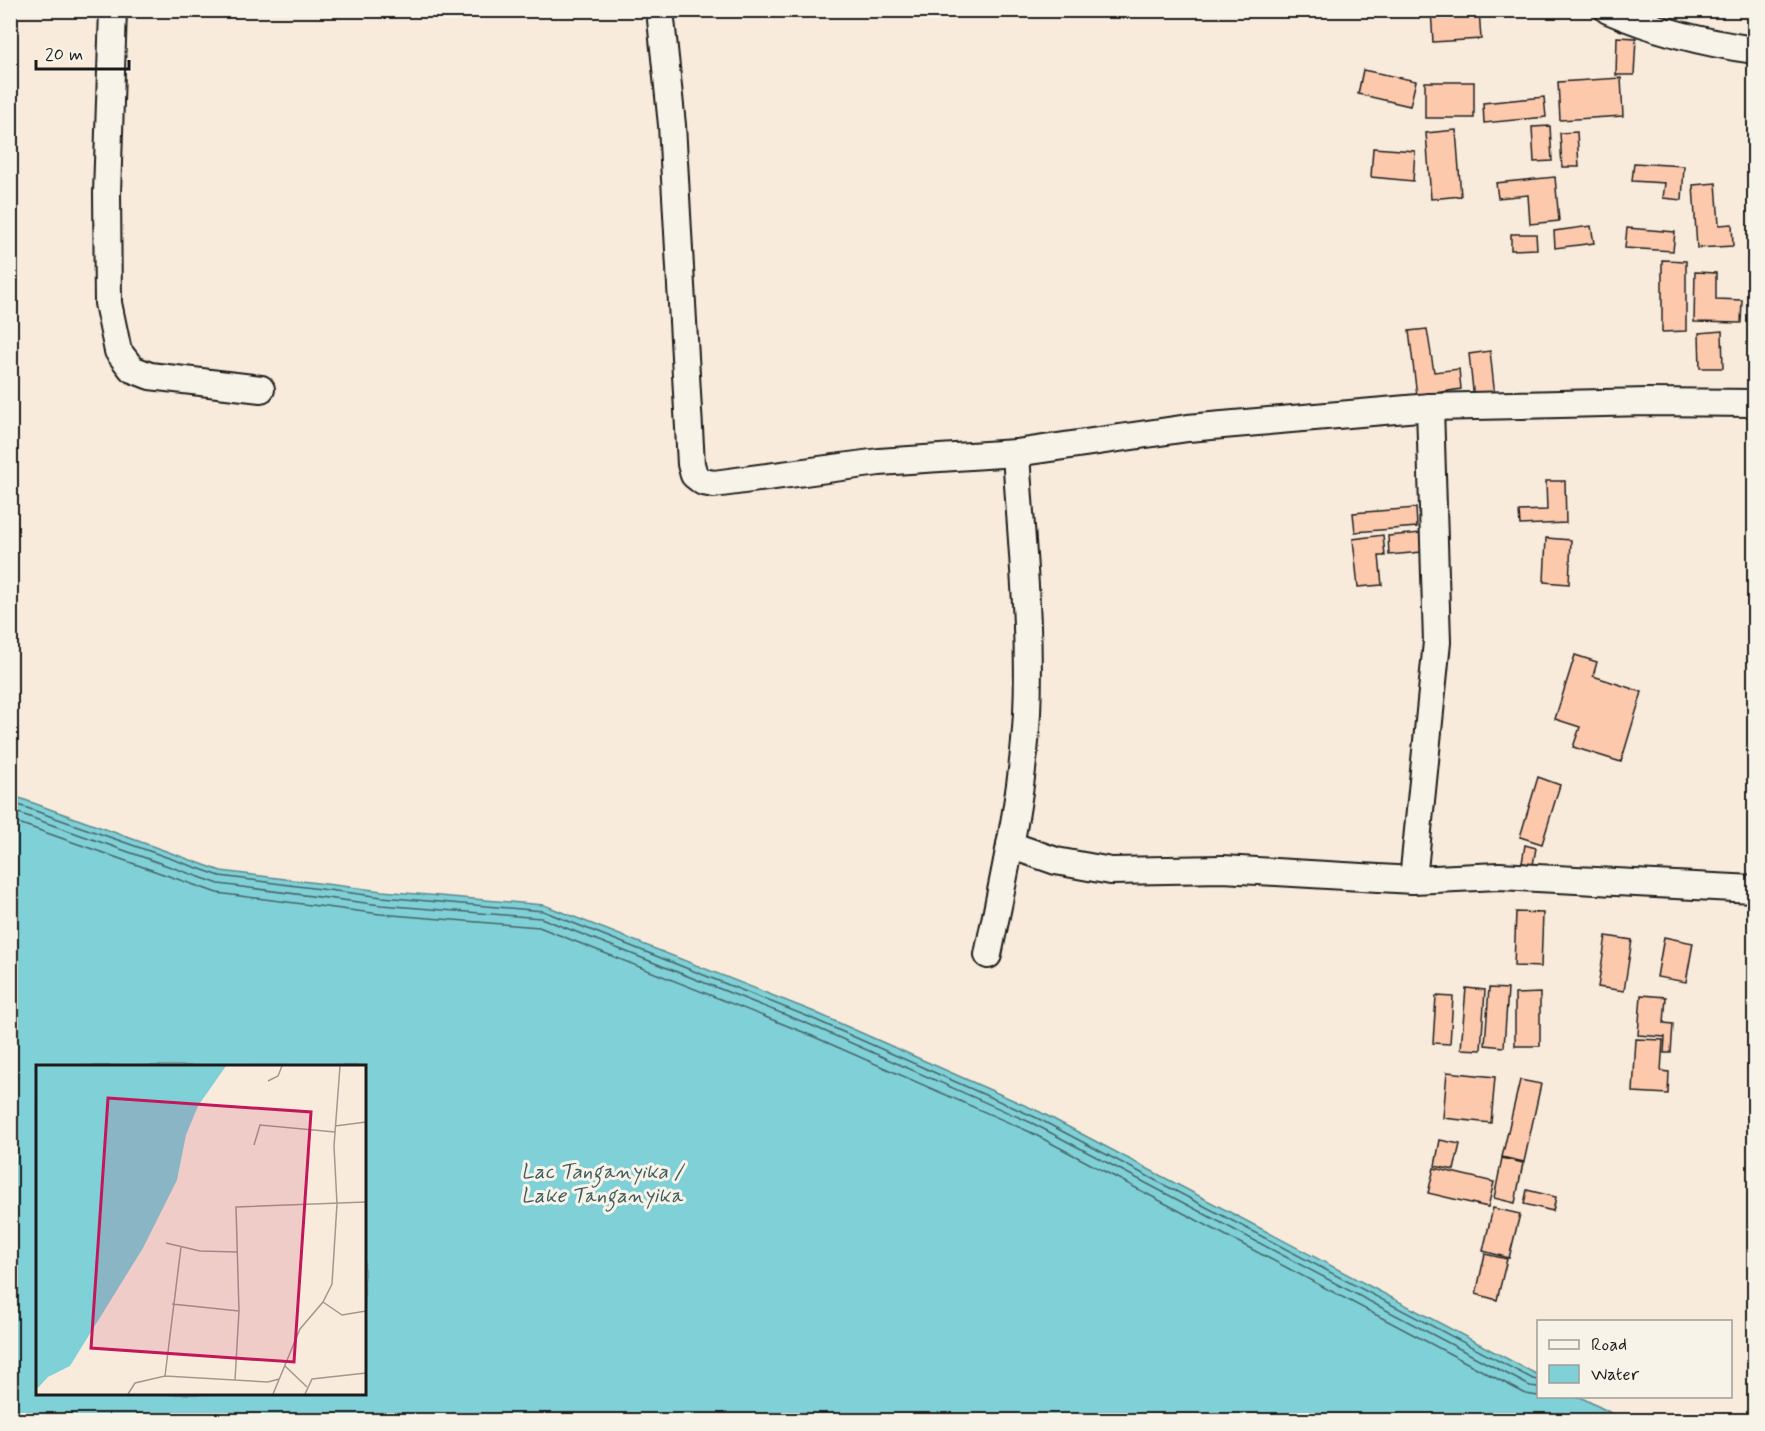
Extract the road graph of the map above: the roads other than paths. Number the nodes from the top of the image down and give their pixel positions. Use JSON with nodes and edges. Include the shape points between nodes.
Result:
{"nodes":[{"id":1,"x":113,"y":10,"type":"edge"},
{"id":2,"x":660,"y":10,"type":"edge"},
{"id":3,"x":1608,"y":10,"type":"edge"},
{"id":4,"x":1755,"y":50,"type":"edge"},
{"id":5,"x":261,"y":389,"type":"dead end"},
{"id":6,"x":1755,"y":403,"type":"edge"},
{"id":7,"x":1430,"y":407,"type":"junction"},
{"id":8,"x":1016,"y":453,"type":"junction"},
{"id":9,"x":1010,"y":845,"type":"junction"},
{"id":10,"x":1413,"y":880,"type":"junction"},
{"id":11,"x":1755,"y":888,"type":"edge"},
{"id":12,"x":988,"y":955,"type":"dead end"}],
"edges":[{"from":1,"to":5,"type":"street","via":[[108,303],[118,351],[132,369],[150,376]]},
{"from":2,"to":8,"type":"street","via":[[672,125],[694,475],[703,482],[714,483],[879,462]]},
{"from":3,"to":4,"type":"street","via":[[1630,20],[1725,46]]},
{"from":6,"to":7,"type":"street"},
{"from":7,"to":8,"type":"street","via":[[1188,428]]},
{"from":7,"to":10,"type":"street","via":[[1437,642]]},
{"from":8,"to":9,"type":"street","via":[[1029,636],[1022,771]]},
{"from":9,"to":10,"type":"street","via":[[1056,861],[1111,871],[1223,869]]},
{"from":9,"to":12,"type":"street"},
{"from":10,"to":11,"type":"street","via":[[1499,876]]}]}
